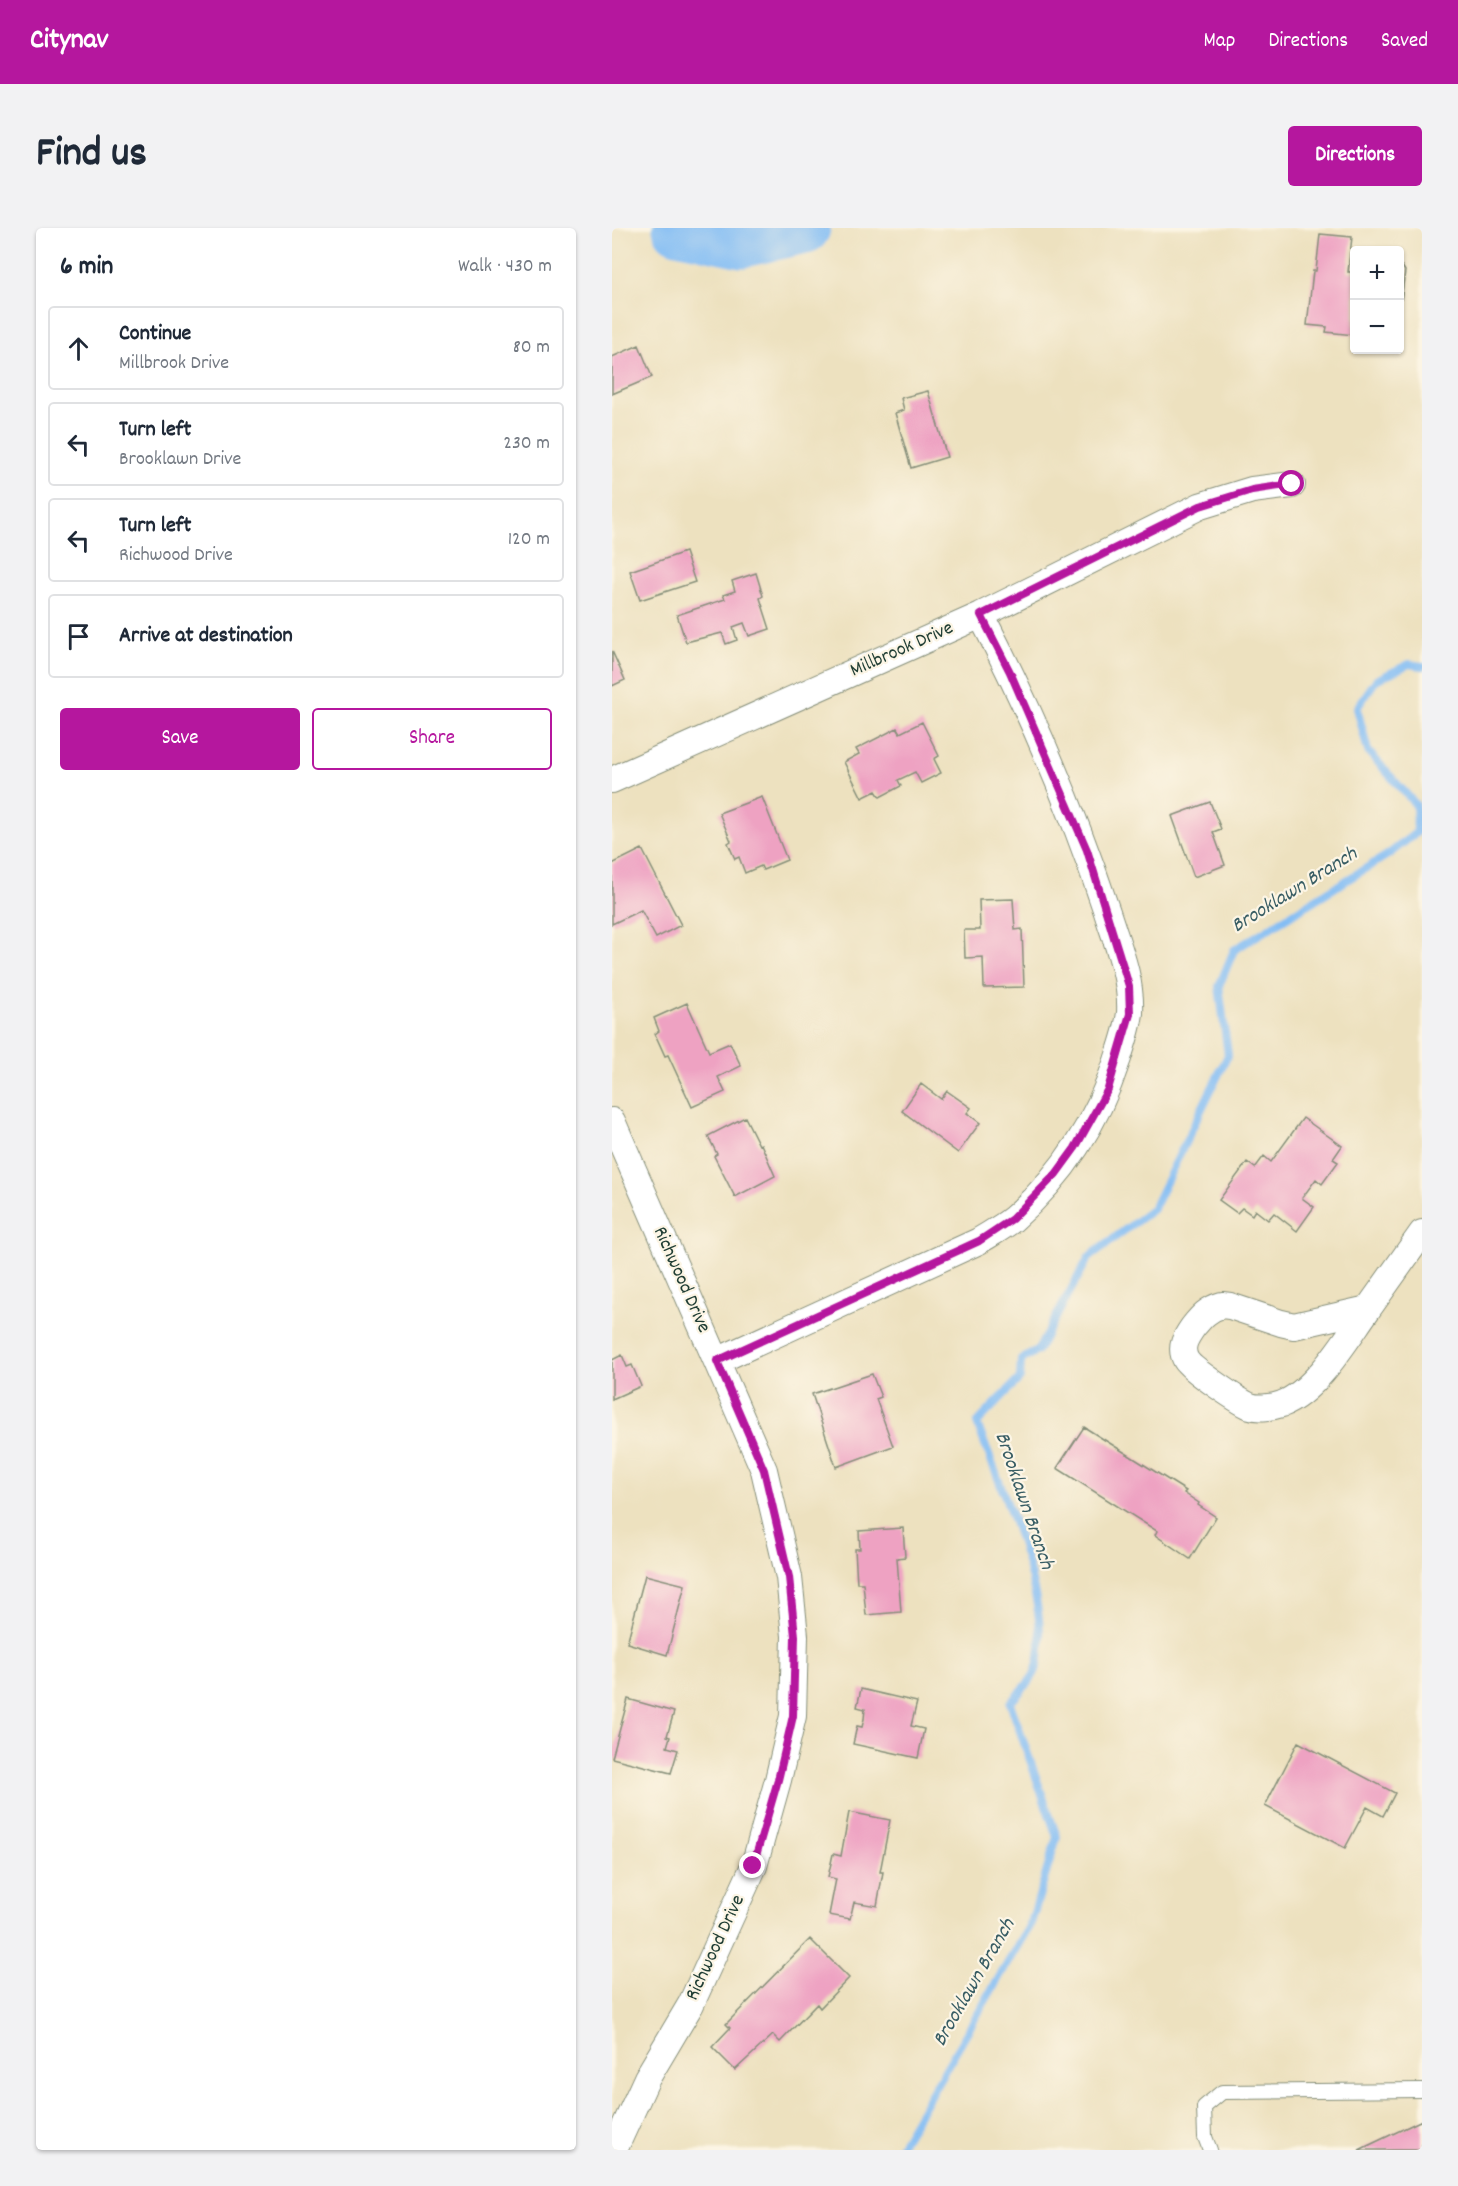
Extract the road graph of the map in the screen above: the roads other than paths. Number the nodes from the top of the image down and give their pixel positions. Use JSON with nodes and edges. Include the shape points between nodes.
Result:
{"nodes":[{"id":1,"x":1292,"y":484,"type":"dead end"},
{"id":2,"x":981,"y":615,"type":"junction"},
{"id":3,"x":612,"y":780,"type":"edge"},
{"id":4,"x":612,"y":1121,"type":"edge"},
{"id":5,"x":1422,"y":1233,"type":"edge"},
{"id":6,"x":1368,"y":1309,"type":"junction"},
{"id":7,"x":717,"y":1361,"type":"junction"},
{"id":8,"x":1422,"y":2090,"type":"edge"},
{"id":9,"x":614,"y":2150,"type":"edge"},
{"id":10,"x":1210,"y":2150,"type":"edge"}],
"edges":[{"from":1,"to":2,"type":"street","name":"Millbrook Drive","via":[[1252,490],[1200,506]]},
{"from":2,"to":3,"type":"street","name":"Millbrook Drive"},
{"from":2,"to":7,"type":"street","via":[[1087,850],[1129,986],[1130,1014],[1108,1089],[1056,1174],[1012,1219],[979,1241]]},
{"from":4,"to":7,"type":"street","name":"Richwood Drive"},
{"from":5,"to":6,"type":"street"},
{"from":6,"to":6,"type":"street","via":[[1325,1369],[1300,1392],[1282,1403],[1264,1407],[1250,1406],[1195,1370],[1186,1360],[1183,1348],[1184,1339],[1204,1314],[1222,1305],[1294,1326]]},
{"from":7,"to":9,"type":"street","name":"Richwood Drive","via":[[764,1470],[789,1577],[795,1636],[793,1716],[753,1866],[691,2004],[648,2078]]},
{"from":8,"to":10,"type":"lane","via":[[1222,2092],[1204,2107],[1204,2136]]}]}
